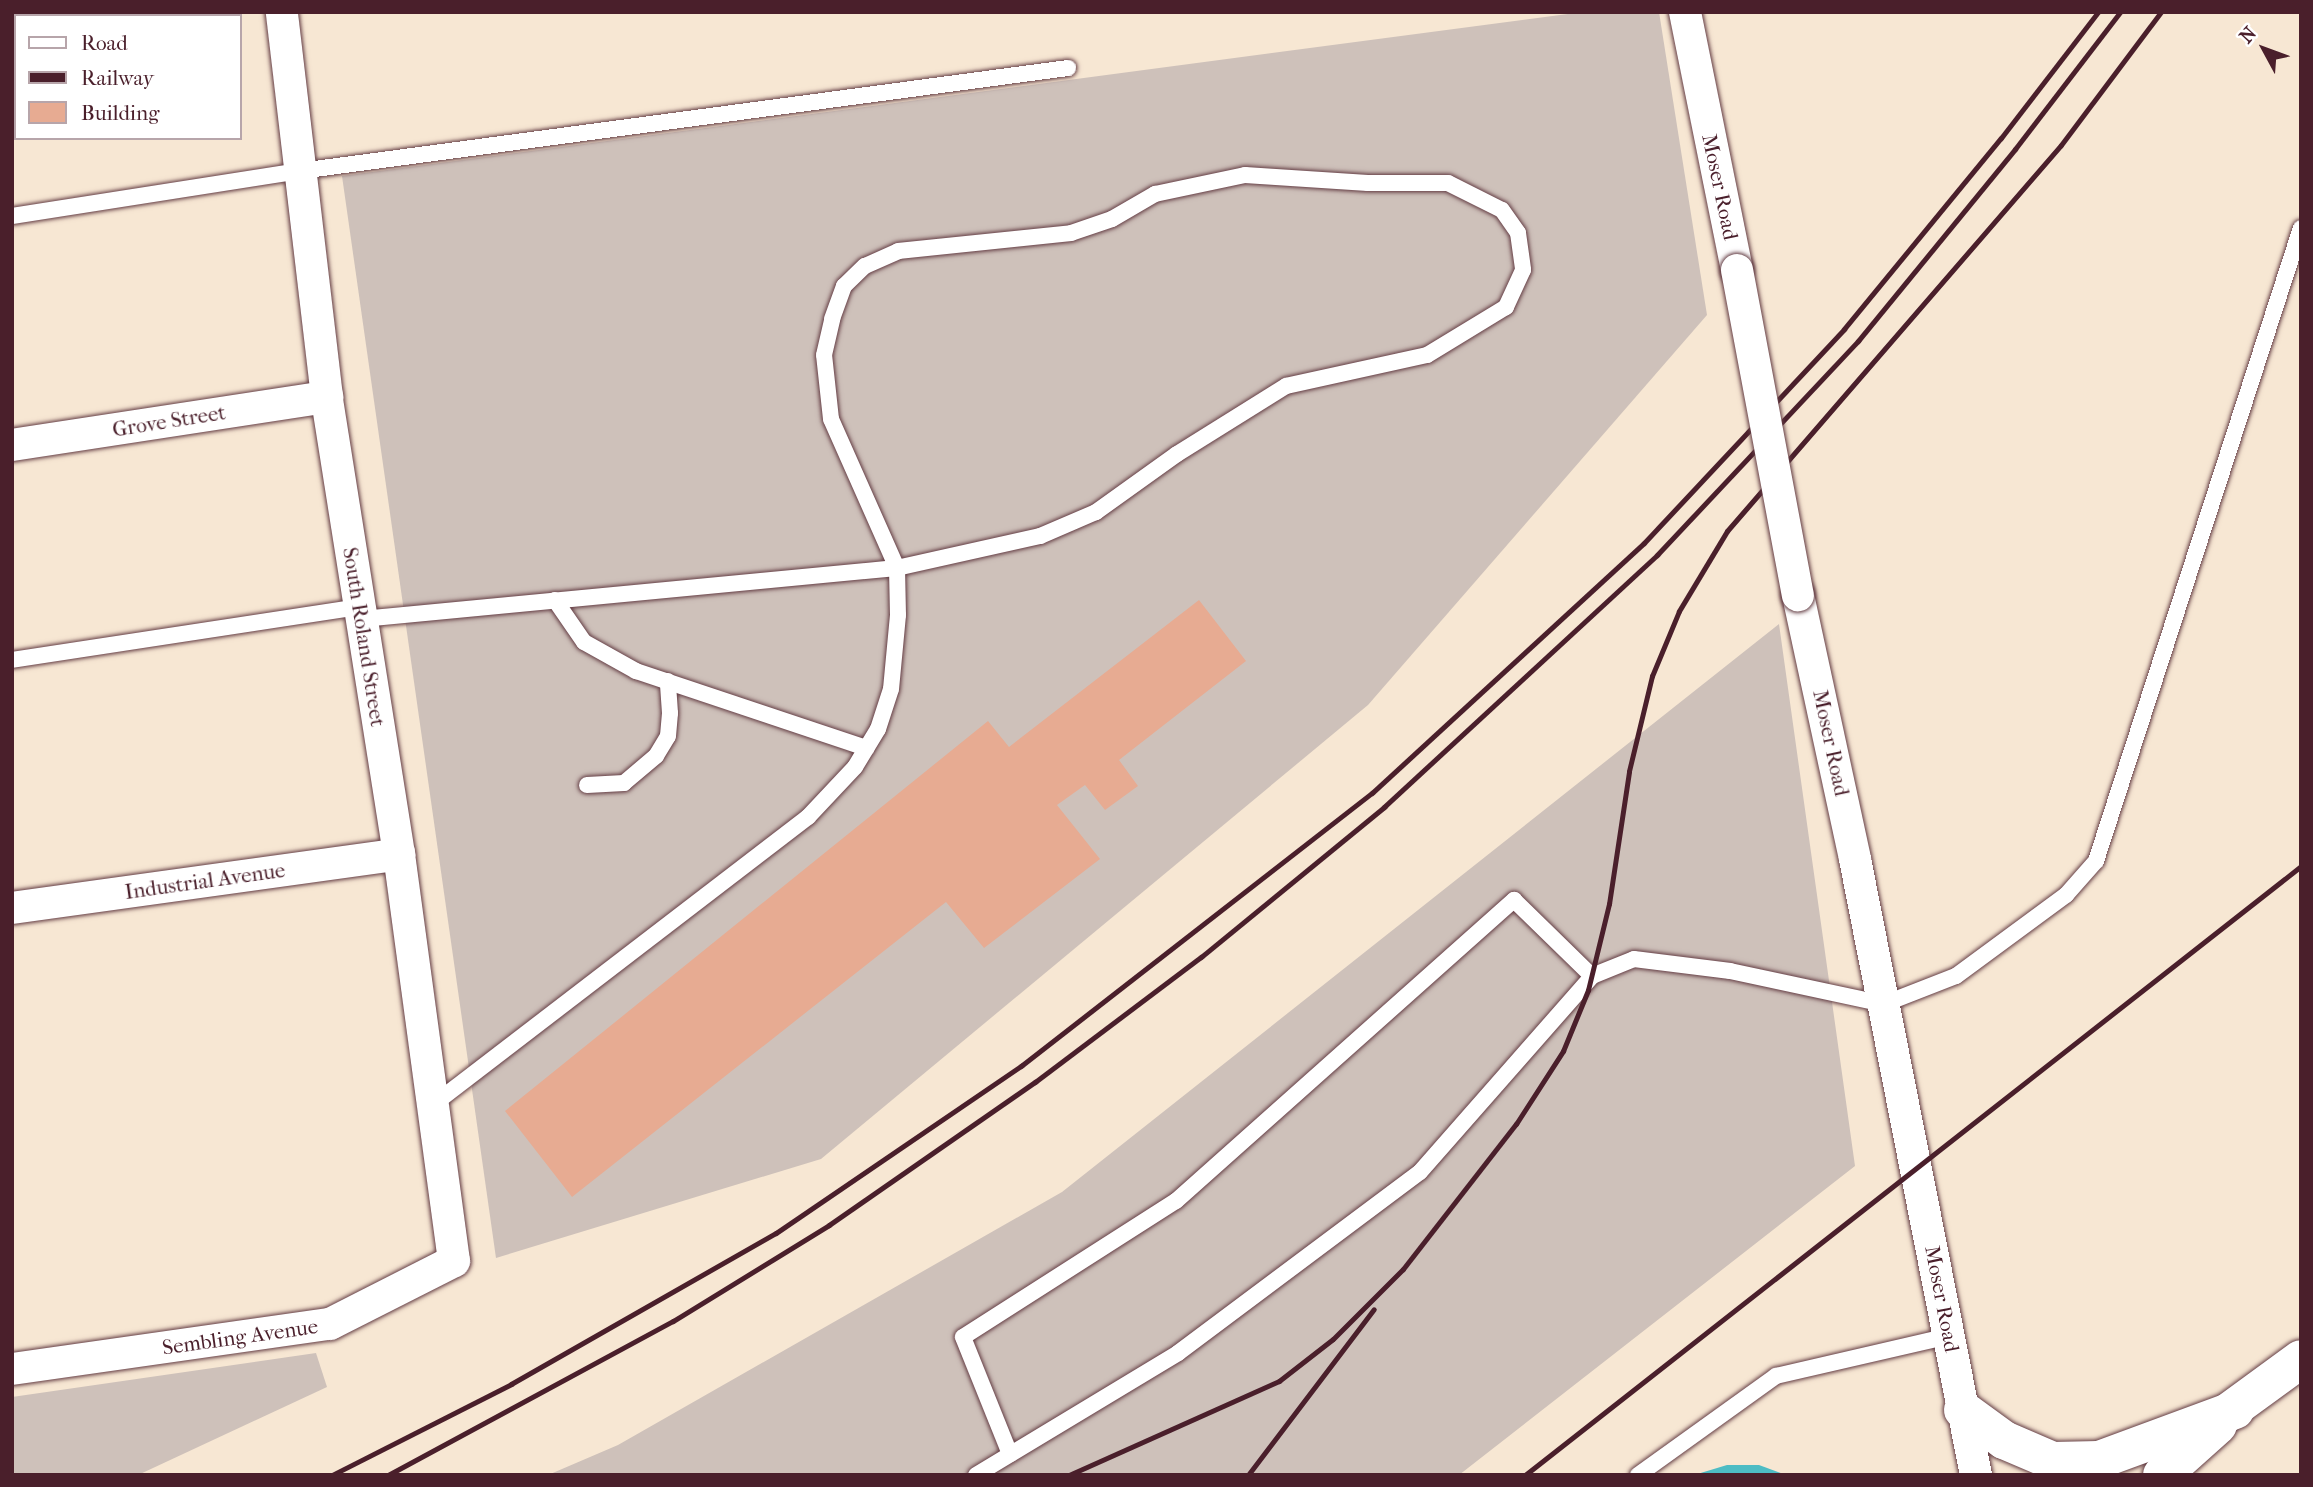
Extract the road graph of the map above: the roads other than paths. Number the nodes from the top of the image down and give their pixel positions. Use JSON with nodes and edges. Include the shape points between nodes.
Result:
{"nodes":[{"id":1,"x":282,"y":12,"type":"edge"},
{"id":2,"x":1685,"y":12,"type":"edge"},
{"id":3,"x":1068,"y":68,"type":"dead end"},
{"id":4,"x":300,"y":171,"type":"junction"},
{"id":5,"x":12,"y":216,"type":"edge"},
{"id":6,"x":2301,"y":228,"type":"edge"},
{"id":7,"x":327,"y":397,"type":"junction"},
{"id":8,"x":12,"y":445,"type":"edge"},
{"id":9,"x":897,"y":568,"type":"junction"},
{"id":10,"x":555,"y":600,"type":"junction"},
{"id":11,"x":361,"y":613,"type":"junction"},
{"id":12,"x":12,"y":660,"type":"edge"},
{"id":13,"x":668,"y":681,"type":"junction"},
{"id":14,"x":866,"y":748,"type":"junction"},
{"id":15,"x":587,"y":785,"type":"dead end"},
{"id":16,"x":399,"y":854,"type":"junction"},
{"id":17,"x":12,"y":908,"type":"edge"},
{"id":18,"x":1592,"y":976,"type":"junction"},
{"id":19,"x":1884,"y":1004,"type":"junction"},
{"id":20,"x":432,"y":1106,"type":"junction"},
{"id":21,"x":454,"y":1261,"type":"joint"},
{"id":22,"x":1949,"y":1336,"type":"junction"},
{"id":23,"x":2301,"y":1359,"type":"edge"},
{"id":24,"x":12,"y":1370,"type":"edge"},
{"id":25,"x":1963,"y":1410,"type":"junction"},
{"id":26,"x":2235,"y":1410,"type":"junction"},
{"id":27,"x":1010,"y":1454,"type":"junction"},
{"id":28,"x":976,"y":1475,"type":"edge"},
{"id":29,"x":1638,"y":1475,"type":"edge"},
{"id":30,"x":1976,"y":1475,"type":"edge"},
{"id":31,"x":2128,"y":1475,"type":"edge"},
{"id":32,"x":2162,"y":1475,"type":"edge"}],
"edges":[{"from":1,"to":4,"type":"street","name":"South Roland Street"},
{"from":2,"to":19,"type":"street","name":"Moser Road","bridge":true,"via":[[1798,595]]},
{"from":3,"to":4,"type":"lane"},
{"from":4,"to":5,"type":"lane"},
{"from":4,"to":7,"type":"street","name":"South Roland Street"},
{"from":6,"to":19,"type":"lane","via":[[2095,861],[2066,895],[1956,976]]},
{"from":7,"to":8,"type":"street","name":"Grove Street"},
{"from":7,"to":11,"type":"street","name":"South Roland Street"},
{"from":9,"to":9,"type":"lane","via":[[1040,536],[1096,512],[1177,454],[1286,386],[1427,355],[1506,307],[1523,270],[1518,233],[1502,210],[1448,183],[1245,175],[1154,194],[1112,219],[1071,233],[898,251],[865,266],[844,286],[824,355],[831,419]]},
{"from":9,"to":10,"type":"lane"},
{"from":9,"to":14,"type":"lane","via":[[891,689],[878,729]]},
{"from":10,"to":11,"type":"lane"},
{"from":10,"to":13,"type":"lane","via":[[584,642],[636,671]]},
{"from":11,"to":12,"type":"lane"},
{"from":11,"to":16,"type":"street","name":"South Roland Street"},
{"from":13,"to":14,"type":"lane"},
{"from":13,"to":15,"type":"lane","via":[[668,736],[656,755],[624,783]]},
{"from":14,"to":20,"type":"lane","via":[[855,767],[808,817]]},
{"from":16,"to":17,"type":"street","name":"Industrial Avenue"},
{"from":16,"to":20,"type":"street","name":"South Roland Street"},
{"from":18,"to":19,"type":"lane","via":[[1634,958],[1730,971]]},
{"from":18,"to":27,"type":"lane","via":[[1420,1172],[1178,1353]]},
{"from":18,"to":27,"type":"lane","via":[[1514,900],[1176,1202],[962,1337]]},
{"from":19,"to":22,"type":"street","name":"Moser Road"},
{"from":20,"to":21,"type":"street","name":"South Roland Street"},
{"from":21,"to":24,"type":"street","name":"Sembling Avenue","via":[[330,1324]]},
{"from":22,"to":25,"type":"street","name":"Moser Road"},
{"from":22,"to":29,"type":"lane","via":[[1776,1376]]},
{"from":23,"to":26,"type":"street"},
{"from":25,"to":26,"type":"street","via":[[2004,1440],[2053,1461],[2099,1460]]},
{"from":25,"to":30,"type":"street","name":"Moser Road"},
{"from":26,"to":31,"type":"street"},
{"from":26,"to":32,"type":"street"},
{"from":27,"to":28,"type":"lane"}]}
